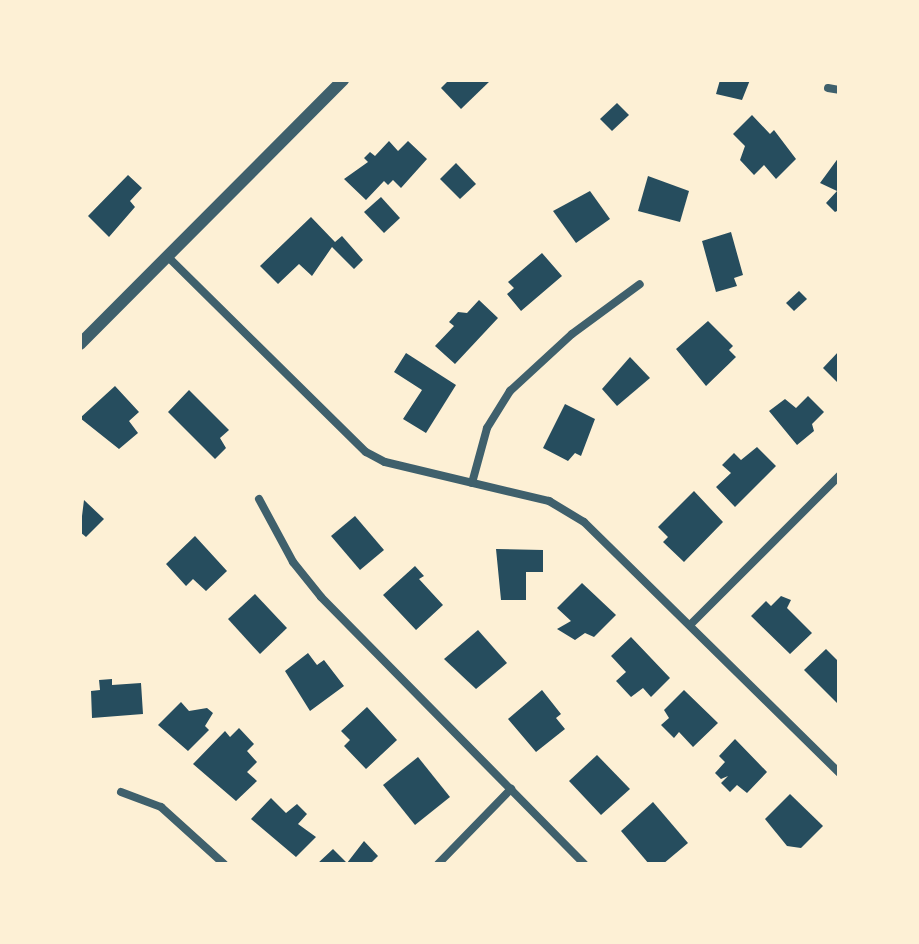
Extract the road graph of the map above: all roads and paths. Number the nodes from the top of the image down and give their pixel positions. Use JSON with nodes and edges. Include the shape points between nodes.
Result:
{"nodes":[{"id":1,"x":343,"y":80,"type":"edge"},
{"id":2,"x":828,"y":88,"type":"dead end"},
{"id":3,"x":839,"y":90,"type":"edge"},
{"id":4,"x":167,"y":256,"type":"junction"},
{"id":5,"x":640,"y":284,"type":"dead end"},
{"id":6,"x":80,"y":344,"type":"edge"},
{"id":7,"x":839,"y":476,"type":"edge"},
{"id":8,"x":472,"y":483,"type":"junction"},
{"id":9,"x":259,"y":499,"type":"dead end"},
{"id":10,"x":690,"y":625,"type":"junction"},
{"id":11,"x":839,"y":773,"type":"edge"},
{"id":12,"x":511,"y":789,"type":"junction"},
{"id":13,"x":121,"y":792,"type":"dead end"},
{"id":14,"x":224,"y":864,"type":"edge"},
{"id":15,"x":438,"y":864,"type":"edge"},
{"id":16,"x":584,"y":864,"type":"edge"}],
"edges":[{"from":1,"to":4,"type":"street"},
{"from":2,"to":3,"type":"street"},
{"from":4,"to":6,"type":"street"},
{"from":4,"to":8,"type":"street","via":[[366,452],[385,462]]},
{"from":5,"to":8,"type":"street","via":[[572,334],[510,391],[487,428]]},
{"from":7,"to":10,"type":"street"},
{"from":8,"to":10,"type":"street","via":[[549,501],[576,516]]},
{"from":9,"to":12,"type":"street","via":[[293,562],[321,597]]},
{"from":10,"to":11,"type":"street"},
{"from":12,"to":15,"type":"street"},
{"from":12,"to":16,"type":"street"},
{"from":13,"to":14,"type":"street","via":[[161,807]]}]}
